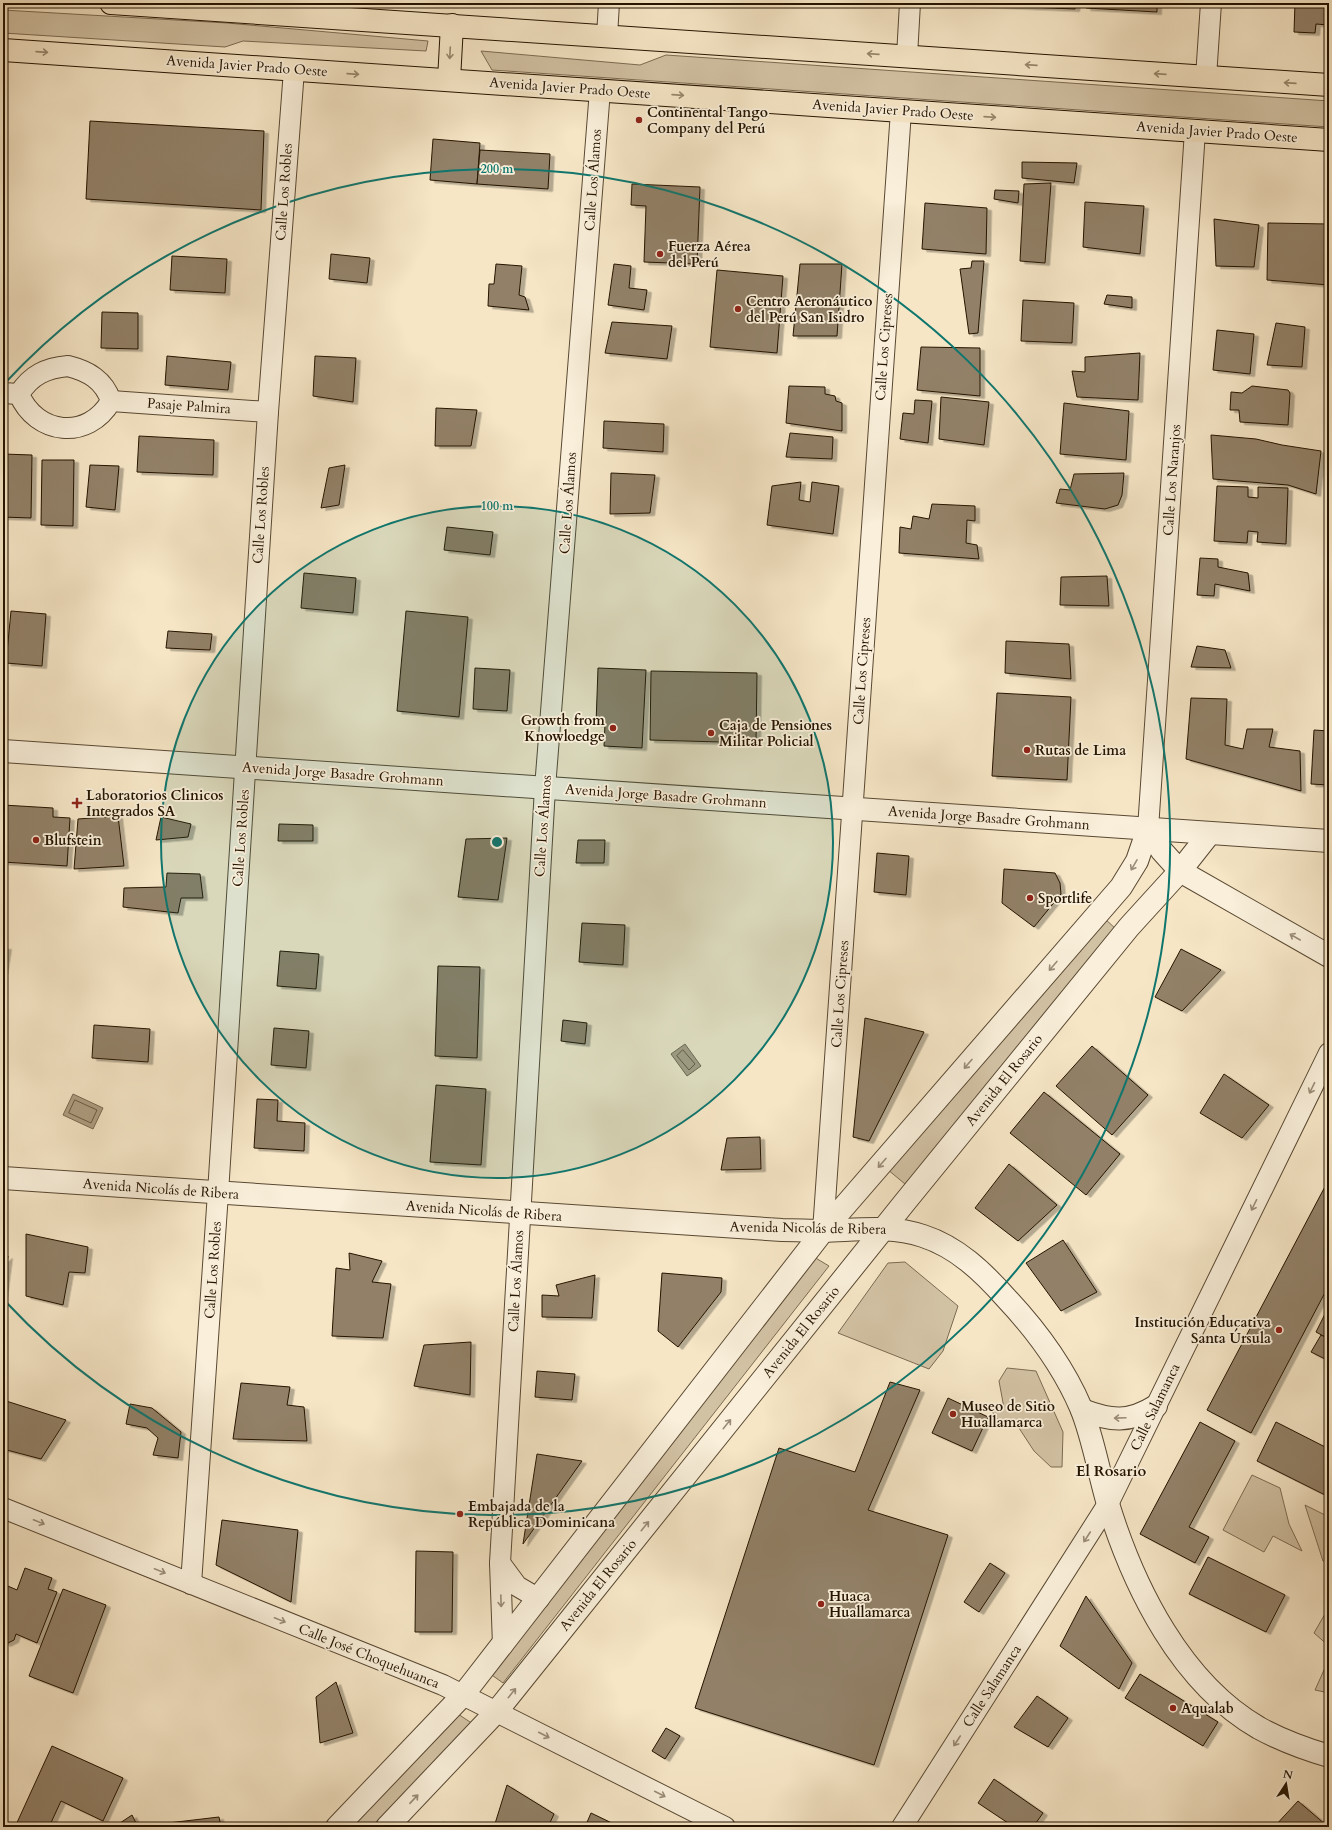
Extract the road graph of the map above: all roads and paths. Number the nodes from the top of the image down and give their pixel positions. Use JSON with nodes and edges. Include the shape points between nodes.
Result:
{"nodes":[{"id":1,"x":111,"y":3,"type":"edge"},
{"id":2,"x":609,"y":3,"type":"edge"},
{"id":3,"x":910,"y":3,"type":"edge"},
{"id":4,"x":1211,"y":3,"type":"edge"},
{"id":5,"x":304,"y":10,"type":"edge"},
{"id":6,"x":452,"y":26,"type":"junction"},
{"id":7,"x":607,"y":36,"type":"junction"},
{"id":8,"x":3,"y":50,"type":"edge"},
{"id":9,"x":907,"y":56,"type":"junction"},
{"id":10,"x":294,"y":70,"type":"junction"},
{"id":11,"x":1206,"y":77,"type":"junction"},
{"id":12,"x":449,"y":80,"type":"junction"},
{"id":13,"x":1329,"y":85,"type":"edge"},
{"id":14,"x":600,"y":90,"type":"junction"},
{"id":15,"x":901,"y":111,"type":"junction"},
{"id":16,"x":1195,"y":130,"type":"junction"},
{"id":17,"x":1329,"y":140,"type":"edge"},
{"id":18,"x":11,"y":393,"type":"edge"},
{"id":19,"x":111,"y":401,"type":"junction"},
{"id":20,"x":268,"y":412,"type":"junction"},
{"id":21,"x":3,"y":751,"type":"edge"},
{"id":22,"x":246,"y":768,"type":"junction"},
{"id":23,"x":545,"y":788,"type":"junction"},
{"id":24,"x":852,"y":809,"type":"junction"},
{"id":25,"x":1148,"y":829,"type":"junction"},
{"id":26,"x":1210,"y":833,"type":"junction"},
{"id":27,"x":1329,"y":841,"type":"edge"},
{"id":28,"x":1180,"y":871,"type":"junction"},
{"id":29,"x":1329,"y":956,"type":"edge"},
{"id":30,"x":1329,"y":1053,"type":"edge"},
{"id":31,"x":3,"y":1178,"type":"edge"},
{"id":32,"x":218,"y":1193,"type":"junction"},
{"id":33,"x":520,"y":1213,"type":"junction"},
{"id":34,"x":883,"y":1228,"type":"junction"},
{"id":35,"x":823,"y":1231,"type":"junction"},
{"id":36,"x":1156,"y":1406,"type":"junction"},
{"id":37,"x":1082,"y":1410,"type":"junction"},
{"id":38,"x":1108,"y":1504,"type":"junction"},
{"id":39,"x":3,"y":1508,"type":"edge"},
{"id":40,"x":500,"y":1562,"type":"junction"},
{"id":41,"x":191,"y":1584,"type":"junction"},
{"id":42,"x":539,"y":1599,"type":"junction"},
{"id":43,"x":503,"y":1645,"type":"junction"},
{"id":44,"x":464,"y":1695,"type":"junction"},
{"id":45,"x":497,"y":1711,"type":"junction"},
{"id":46,"x":1329,"y":1756,"type":"edge"},
{"id":47,"x":337,"y":1827,"type":"edge"},
{"id":48,"x":387,"y":1827,"type":"edge"},
{"id":49,"x":725,"y":1827,"type":"edge"},
{"id":50,"x":902,"y":1827,"type":"edge"}],
"edges":[{"from":1,"to":5,"type":"main road"},
{"from":2,"to":7,"type":"street"},
{"from":3,"to":9,"type":"street"},
{"from":4,"to":11,"type":"street"},
{"from":5,"to":6,"type":"main road"},
{"from":6,"to":7,"type":"main road"},
{"from":6,"to":12,"type":"main road","one_way":true},
{"from":9,"to":7,"type":"main road","one_way":true},
{"from":8,"to":10,"type":"main road","name":"Avenida Javier Prado Oeste","one_way":true},
{"from":11,"to":9,"type":"main road","one_way":true},
{"from":10,"to":12,"type":"main road","name":"Avenida Javier Prado Oeste","one_way":true},
{"from":10,"to":20,"type":"street","name":"Calle Los Robles"},
{"from":13,"to":11,"type":"main road","one_way":true},
{"from":12,"to":14,"type":"main road","name":"Avenida Javier Prado Oeste"},
{"from":14,"to":15,"type":"main road","name":"Avenida Javier Prado Oeste","one_way":true},
{"from":14,"to":23,"type":"street","name":"Calle Los Álamos"},
{"from":15,"to":16,"type":"main road","name":"Avenida Javier Prado Oeste","one_way":true},
{"from":15,"to":24,"type":"street","name":"Calle Los Cipreses"},
{"from":16,"to":17,"type":"main road","name":"Avenida Javier Prado Oeste"},
{"from":16,"to":25,"type":"street","name":"Calle Los Naranjos"},
{"from":18,"to":19,"type":"street","via":[[34,417],[48,425],[64,429],[80,427],[94,420],[106,410]]},
{"from":18,"to":19,"type":"street","via":[[38,373],[52,367],[68,366],[84,370],[97,379],[108,391]]},
{"from":19,"to":20,"type":"street","name":"Pasaje Palmira"},
{"from":20,"to":22,"type":"street","name":"Calle Los Robles"},
{"from":21,"to":22,"type":"street","name":"Avenida Jorge Basadre Grohmann"},
{"from":22,"to":23,"type":"street","name":"Avenida Jorge Basadre Grohmann"},
{"from":22,"to":32,"type":"street","name":"Calle Los Robles"},
{"from":23,"to":24,"type":"street","name":"Avenida Jorge Basadre Grohmann"},
{"from":23,"to":33,"type":"street","name":"Calle Los Álamos"},
{"from":24,"to":25,"type":"street","name":"Avenida Jorge Basadre Grohmann"},
{"from":24,"to":35,"type":"street","name":"Calle Los Cipreses"},
{"from":25,"to":26,"type":"street","name":"Avenida Jorge Basadre Grohmann"},
{"from":25,"to":28,"type":"street","via":[[1162,851]]},
{"from":25,"to":35,"type":"street","one_way":true,"via":[[1137,862],[1121,887]]},
{"from":26,"to":27,"type":"street","name":"Avenida Jorge Basadre Grohmann"},
{"from":26,"to":28,"type":"street","name":"Avenida El Rosario"},
{"from":29,"to":28,"type":"street","one_way":true},
{"from":28,"to":34,"type":"street","name":"Avenida El Rosario","via":[[1129,927]]},
{"from":30,"to":36,"type":"street","name":"Calle Salamanca","one_way":true},
{"from":31,"to":32,"type":"street","name":"Avenida Nicolás de Ribera"},
{"from":32,"to":33,"type":"street","name":"Avenida Nicolás de Ribera"},
{"from":32,"to":41,"type":"street","name":"Calle Los Robles"},
{"from":33,"to":35,"type":"street","name":"Avenida Nicolás de Ribera"},
{"from":33,"to":40,"type":"street","name":"Calle Los Álamos"},
{"from":34,"to":35,"type":"street","name":"Avenida Nicolás de Ribera"},
{"from":34,"to":37,"type":"street","name":"Avenida Nicolás de Ribera","via":[[908,1231],[942,1244],[976,1266],[1040,1336],[1069,1383]]},
{"from":45,"to":34,"type":"street","name":"Avenida El Rosario","one_way":true},
{"from":35,"to":42,"type":"street"},
{"from":36,"to":37,"type":"street","one_way":true,"via":[[1133,1417],[1120,1419]]},
{"from":36,"to":38,"type":"street","name":"Calle Salamanca"},
{"from":37,"to":38,"type":"street","name":"Avenida Nicolás de Ribera"},
{"from":38,"to":46,"type":"street","name":"Avenida Nicolás de Ribera","via":[[1142,1591],[1171,1641],[1204,1683],[1224,1702],[1259,1728],[1283,1740]]},
{"from":38,"to":50,"type":"street","name":"Calle Salamanca","one_way":true},
{"from":39,"to":41,"type":"street","name":"Calle José Choquehuanca","one_way":true},
{"from":40,"to":42,"type":"street","via":[[517,1586]]},
{"from":40,"to":43,"type":"street","name":"Calle Los Álamos","one_way":true},
{"from":41,"to":44,"type":"street","name":"Calle José Choquehuanca","one_way":true},
{"from":42,"to":43,"type":"street"},
{"from":43,"to":44,"type":"street"},
{"from":44,"to":45,"type":"street","name":"Calle José Choquehuanca"},
{"from":44,"to":47,"type":"street"},
{"from":48,"to":45,"type":"street","name":"Avenida El Rosario","one_way":true},
{"from":45,"to":49,"type":"street","name":"Calle José Choquehuanca","one_way":true}]}
